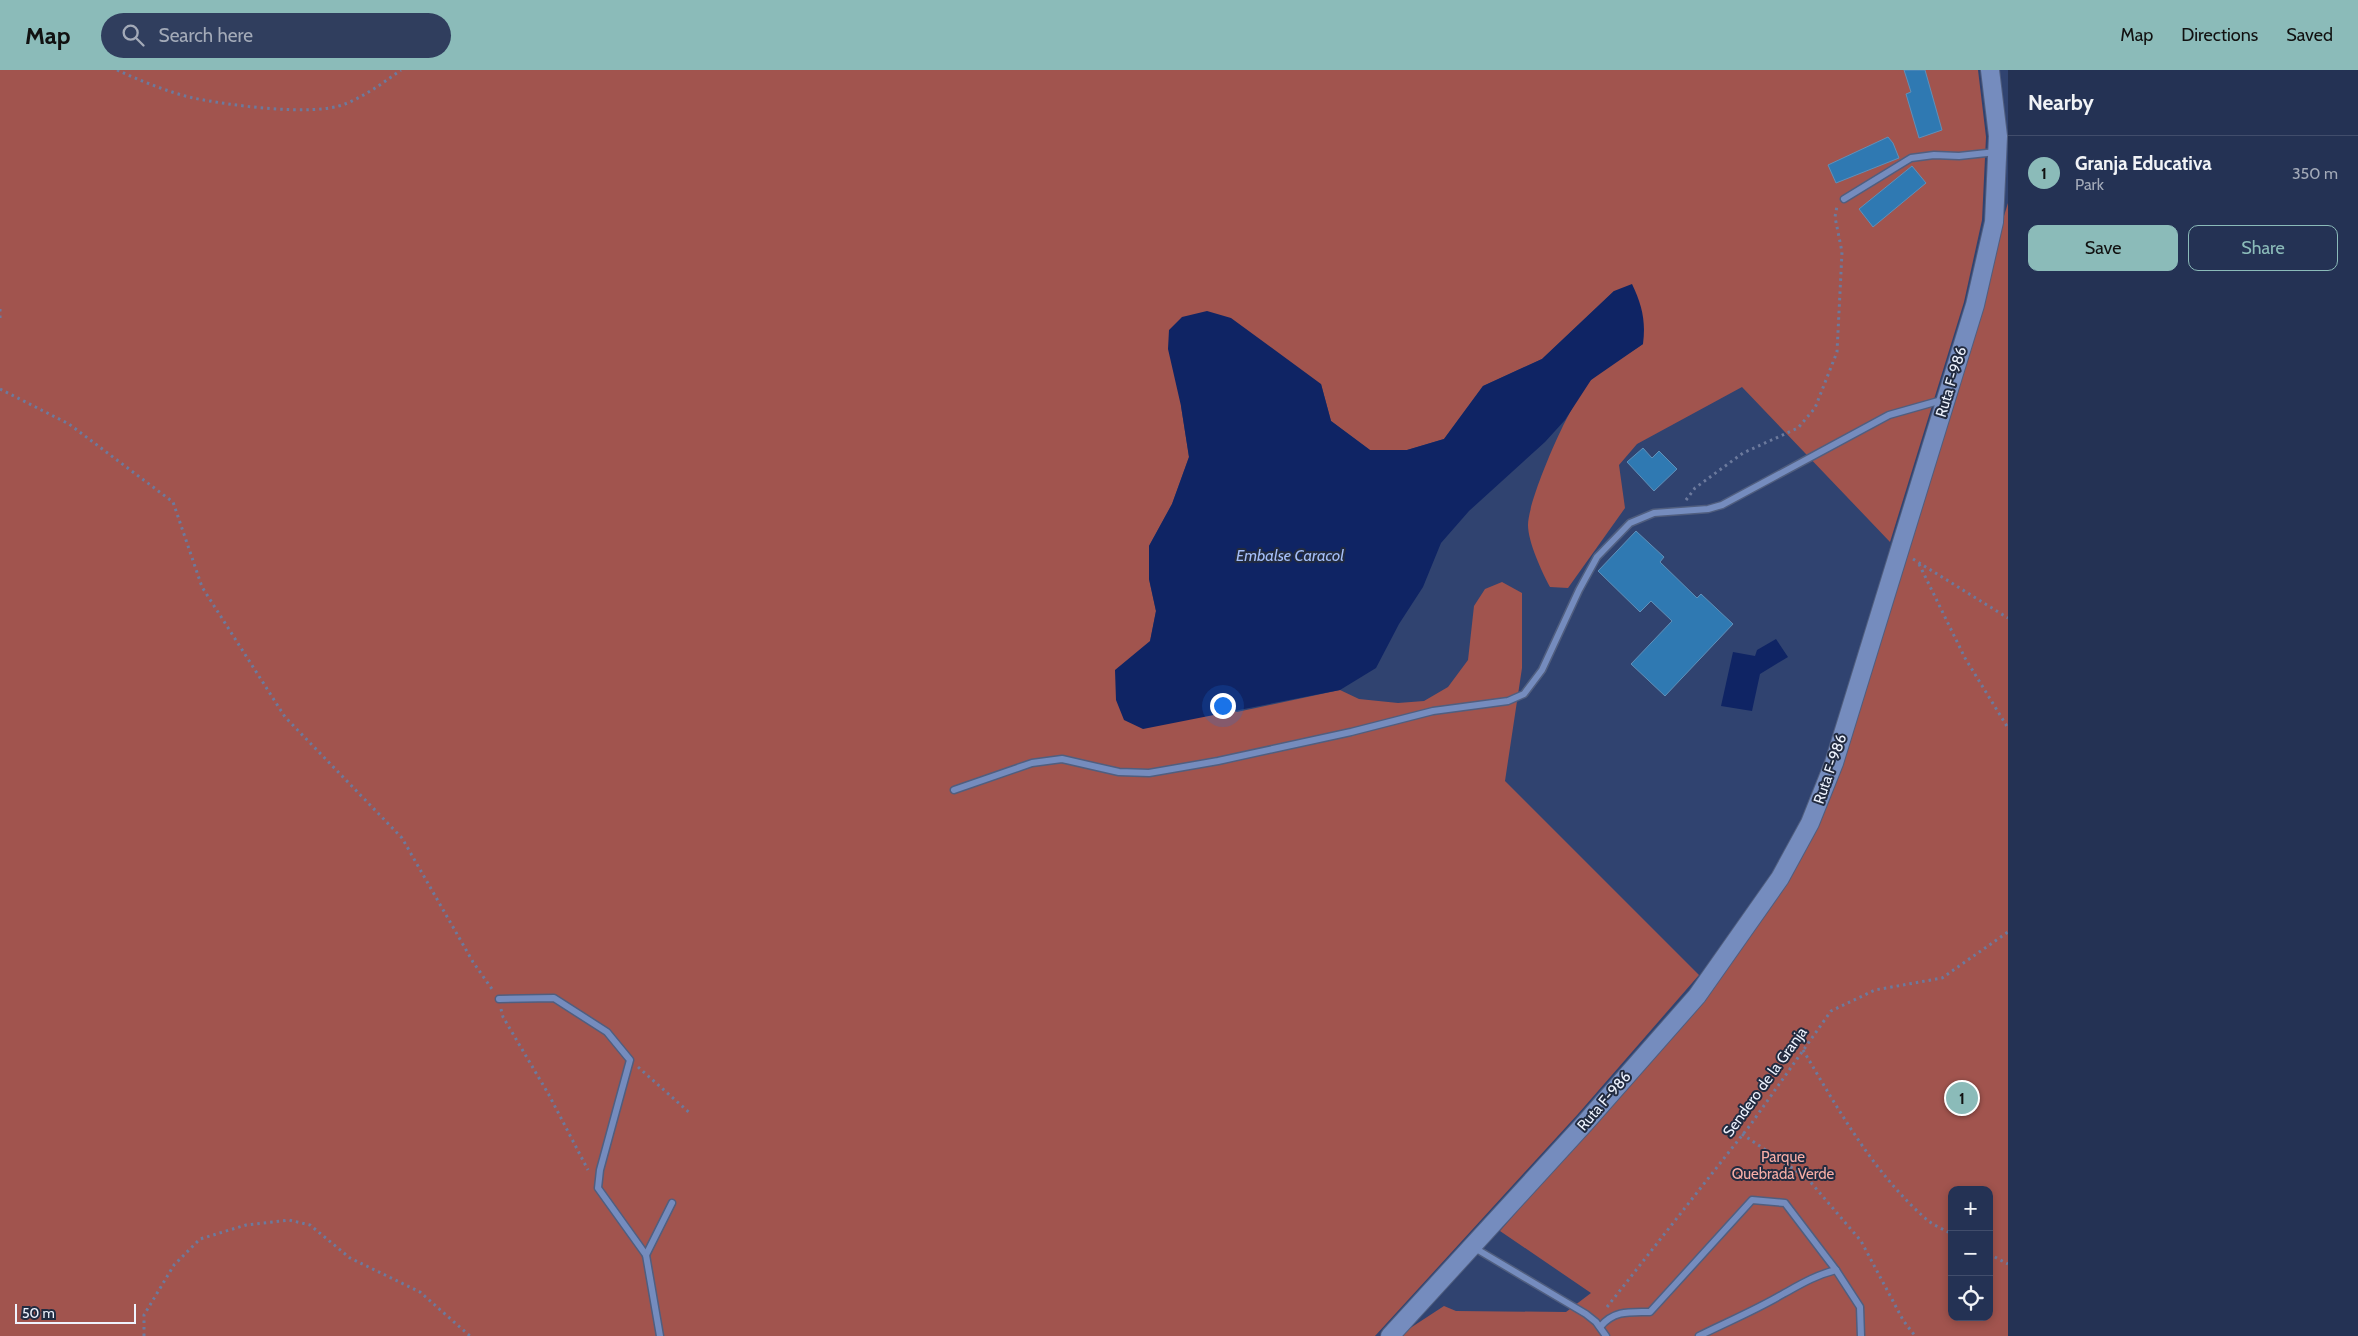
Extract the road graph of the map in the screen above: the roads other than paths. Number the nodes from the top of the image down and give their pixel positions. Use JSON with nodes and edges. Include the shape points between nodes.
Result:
{"nodes":[{"id":1,"x":1990,"y":70,"type":"edge"},
{"id":2,"x":1997,"y":152,"type":"junction"},
{"id":3,"x":1844,"y":199,"type":"road end"},
{"id":4,"x":1946,"y":399,"type":"junction"},
{"id":5,"x":954,"y":790,"type":"dead end"},
{"id":6,"x":500,"y":999,"type":"road end"},
{"id":7,"x":672,"y":1203,"type":"dead end"},
{"id":8,"x":1472,"y":1246,"type":"junction"},
{"id":9,"x":646,"y":1255,"type":"junction"},
{"id":10,"x":1836,"y":1270,"type":"junction"},
{"id":11,"x":1598,"y":1325,"type":"junction"},
{"id":12,"x":660,"y":1336,"type":"edge"},
{"id":13,"x":1390,"y":1336,"type":"edge"},
{"id":14,"x":1606,"y":1336,"type":"edge"},
{"id":15,"x":1699,"y":1336,"type":"edge"},
{"id":16,"x":1861,"y":1336,"type":"edge"}],
"edges":[{"from":1,"to":2,"type":"main road","name":"Ruta F-986"},
{"from":2,"to":3,"type":"lane","via":[[1911,158]]},
{"from":2,"to":4,"type":"main road","name":"Ruta F-986","via":[[1994,222],[1975,305]]},
{"from":4,"to":5,"type":"lane","via":[[1889,415],[1722,505],[1654,513],[1630,523],[1597,557],[1542,670],[1524,694],[1508,701],[1433,711],[1218,761],[1148,773],[1119,772],[1062,759],[1032,763]]},
{"from":4,"to":8,"type":"main road","name":"Ruta F-986","via":[[1834,763],[1810,823],[1780,878],[1696,996]]},
{"from":6,"to":9,"type":"lane","via":[[554,998],[607,1032],[630,1060],[598,1188]]},
{"from":7,"to":9,"type":"lane"},
{"from":8,"to":11,"type":"lane","via":[[1586,1314]]},
{"from":8,"to":13,"type":"main road","name":"Ruta F-986"},
{"from":9,"to":12,"type":"lane"},
{"from":10,"to":11,"type":"lane","via":[[1785,1203],[1752,1200],[1650,1312],[1619,1312]]},
{"from":10,"to":15,"type":"lane","via":[[1820,1273]]},
{"from":10,"to":16,"type":"lane","via":[[1860,1307]]},
{"from":11,"to":14,"type":"lane"}]}
